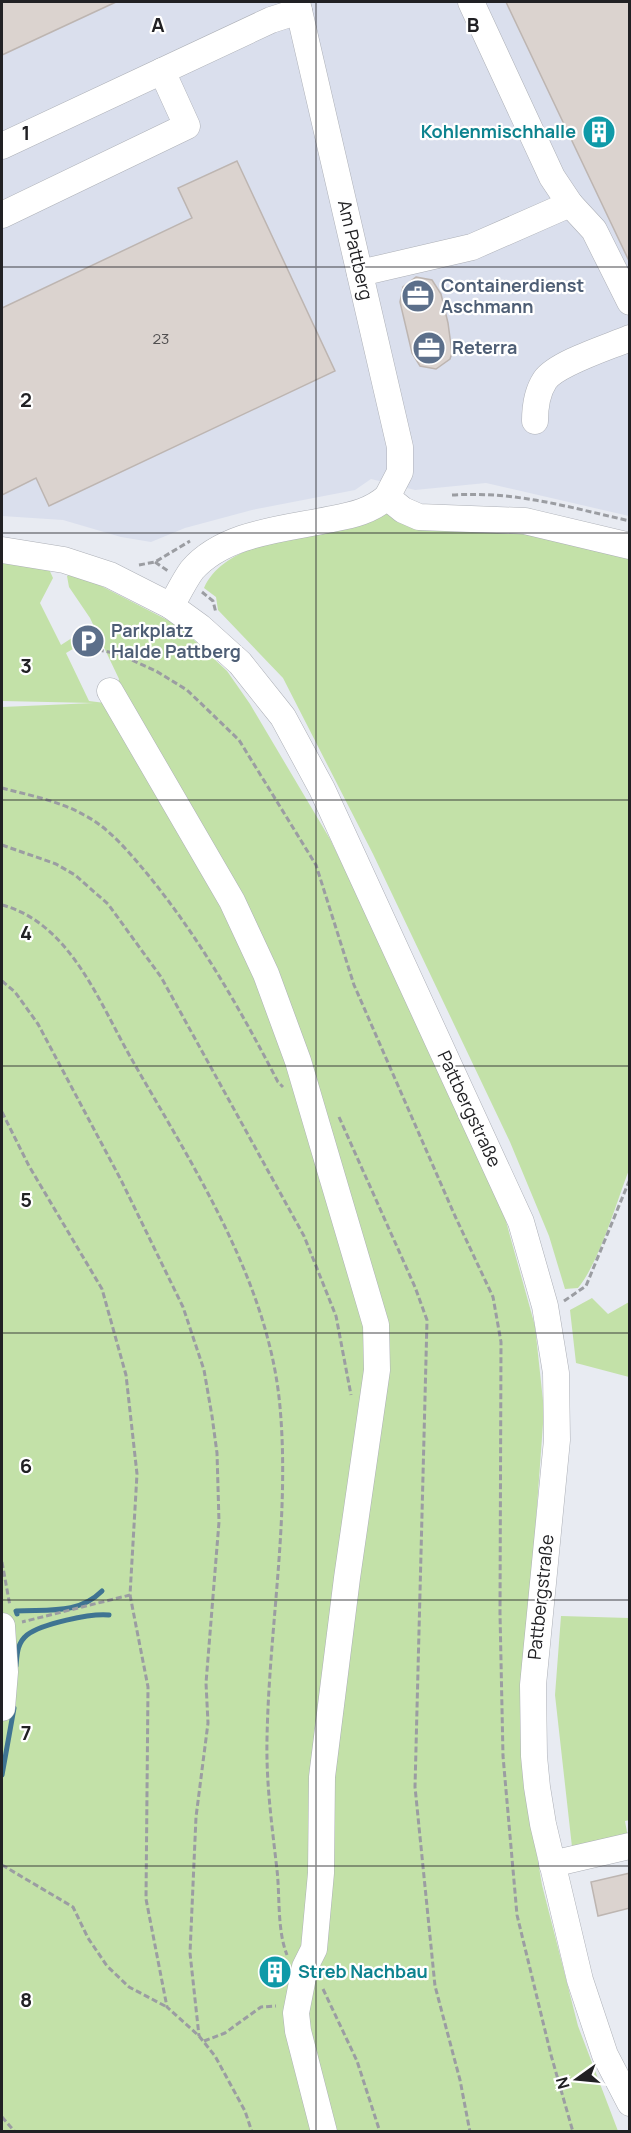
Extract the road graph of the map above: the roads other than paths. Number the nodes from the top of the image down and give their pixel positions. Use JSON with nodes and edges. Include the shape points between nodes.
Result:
{"nodes":[{"id":1,"x":471,"y":2,"type":"edge"},
{"id":2,"x":298,"y":6,"type":"edge"},
{"id":3,"x":162,"y":71,"type":"junction"},
{"id":4,"x":2,"y":146,"type":"edge"},
{"id":5,"x":570,"y":204,"type":"junction"},
{"id":6,"x":2,"y":215,"type":"edge"},
{"id":7,"x":360,"y":273,"type":"junction"},
{"id":8,"x":630,"y":303,"type":"edge"},
{"id":9,"x":630,"y":338,"type":"edge"},
{"id":10,"x":535,"y":421,"type":"dead end"},
{"id":11,"x":387,"y":497,"type":"junction"},
{"id":12,"x":630,"y":546,"type":"edge"},
{"id":13,"x":2,"y":552,"type":"edge"},
{"id":14,"x":171,"y":606,"type":"junction"},
{"id":15,"x":110,"y":691,"type":"dead end"},
{"id":16,"x":2,"y":1626,"type":"edge"},
{"id":17,"x":2,"y":1708,"type":"edge"},
{"id":18,"x":630,"y":1846,"type":"edge"},
{"id":19,"x":552,"y":1864,"type":"junction"},
{"id":20,"x":630,"y":2103,"type":"edge"},
{"id":21,"x":324,"y":2132,"type":"edge"}],
"edges":[{"from":1,"to":5,"type":"street","via":[[552,177]]},
{"from":2,"to":3,"type":"street"},
{"from":2,"to":7,"type":"street","name":"Am Pattberg"},
{"from":3,"to":4,"type":"street"},
{"from":3,"to":6,"type":"street","via":[[187,126]]},
{"from":5,"to":7,"type":"street","via":[[472,247]]},
{"from":5,"to":8,"type":"street","via":[[594,230]]},
{"from":7,"to":11,"type":"street","name":"Am Pattberg","via":[[400,447],[400,472]]},
{"from":9,"to":10,"type":"street","via":[[546,378],[539,393]]},
{"from":11,"to":12,"type":"street","via":[[419,517],[525,521]]},
{"from":11,"to":14,"type":"street","via":[[357,514],[258,534],[222,547],[204,559]]},
{"from":13,"to":14,"type":"street","name":"Pattbergstraße","via":[[45,556],[83,566]]},
{"from":14,"to":19,"type":"street","name":"Pattbergstraße","via":[[240,663],[283,717],[322,789],[520,1222],[545,1306],[556,1373],[557,1440],[532,1715],[536,1777]]},
{"from":15,"to":21,"type":"street","via":[[232,901],[266,974],[298,1061],[376,1325],[377,1370],[322,1777],[321,1873],[314,1950],[305,1967],[307,1991],[296,2013]]},
{"from":16,"to":17,"type":"street"},
{"from":18,"to":19,"type":"street"},
{"from":19,"to":20,"type":"street","name":"Pattbergstraße","via":[[589,2011],[605,2055]]}]}
